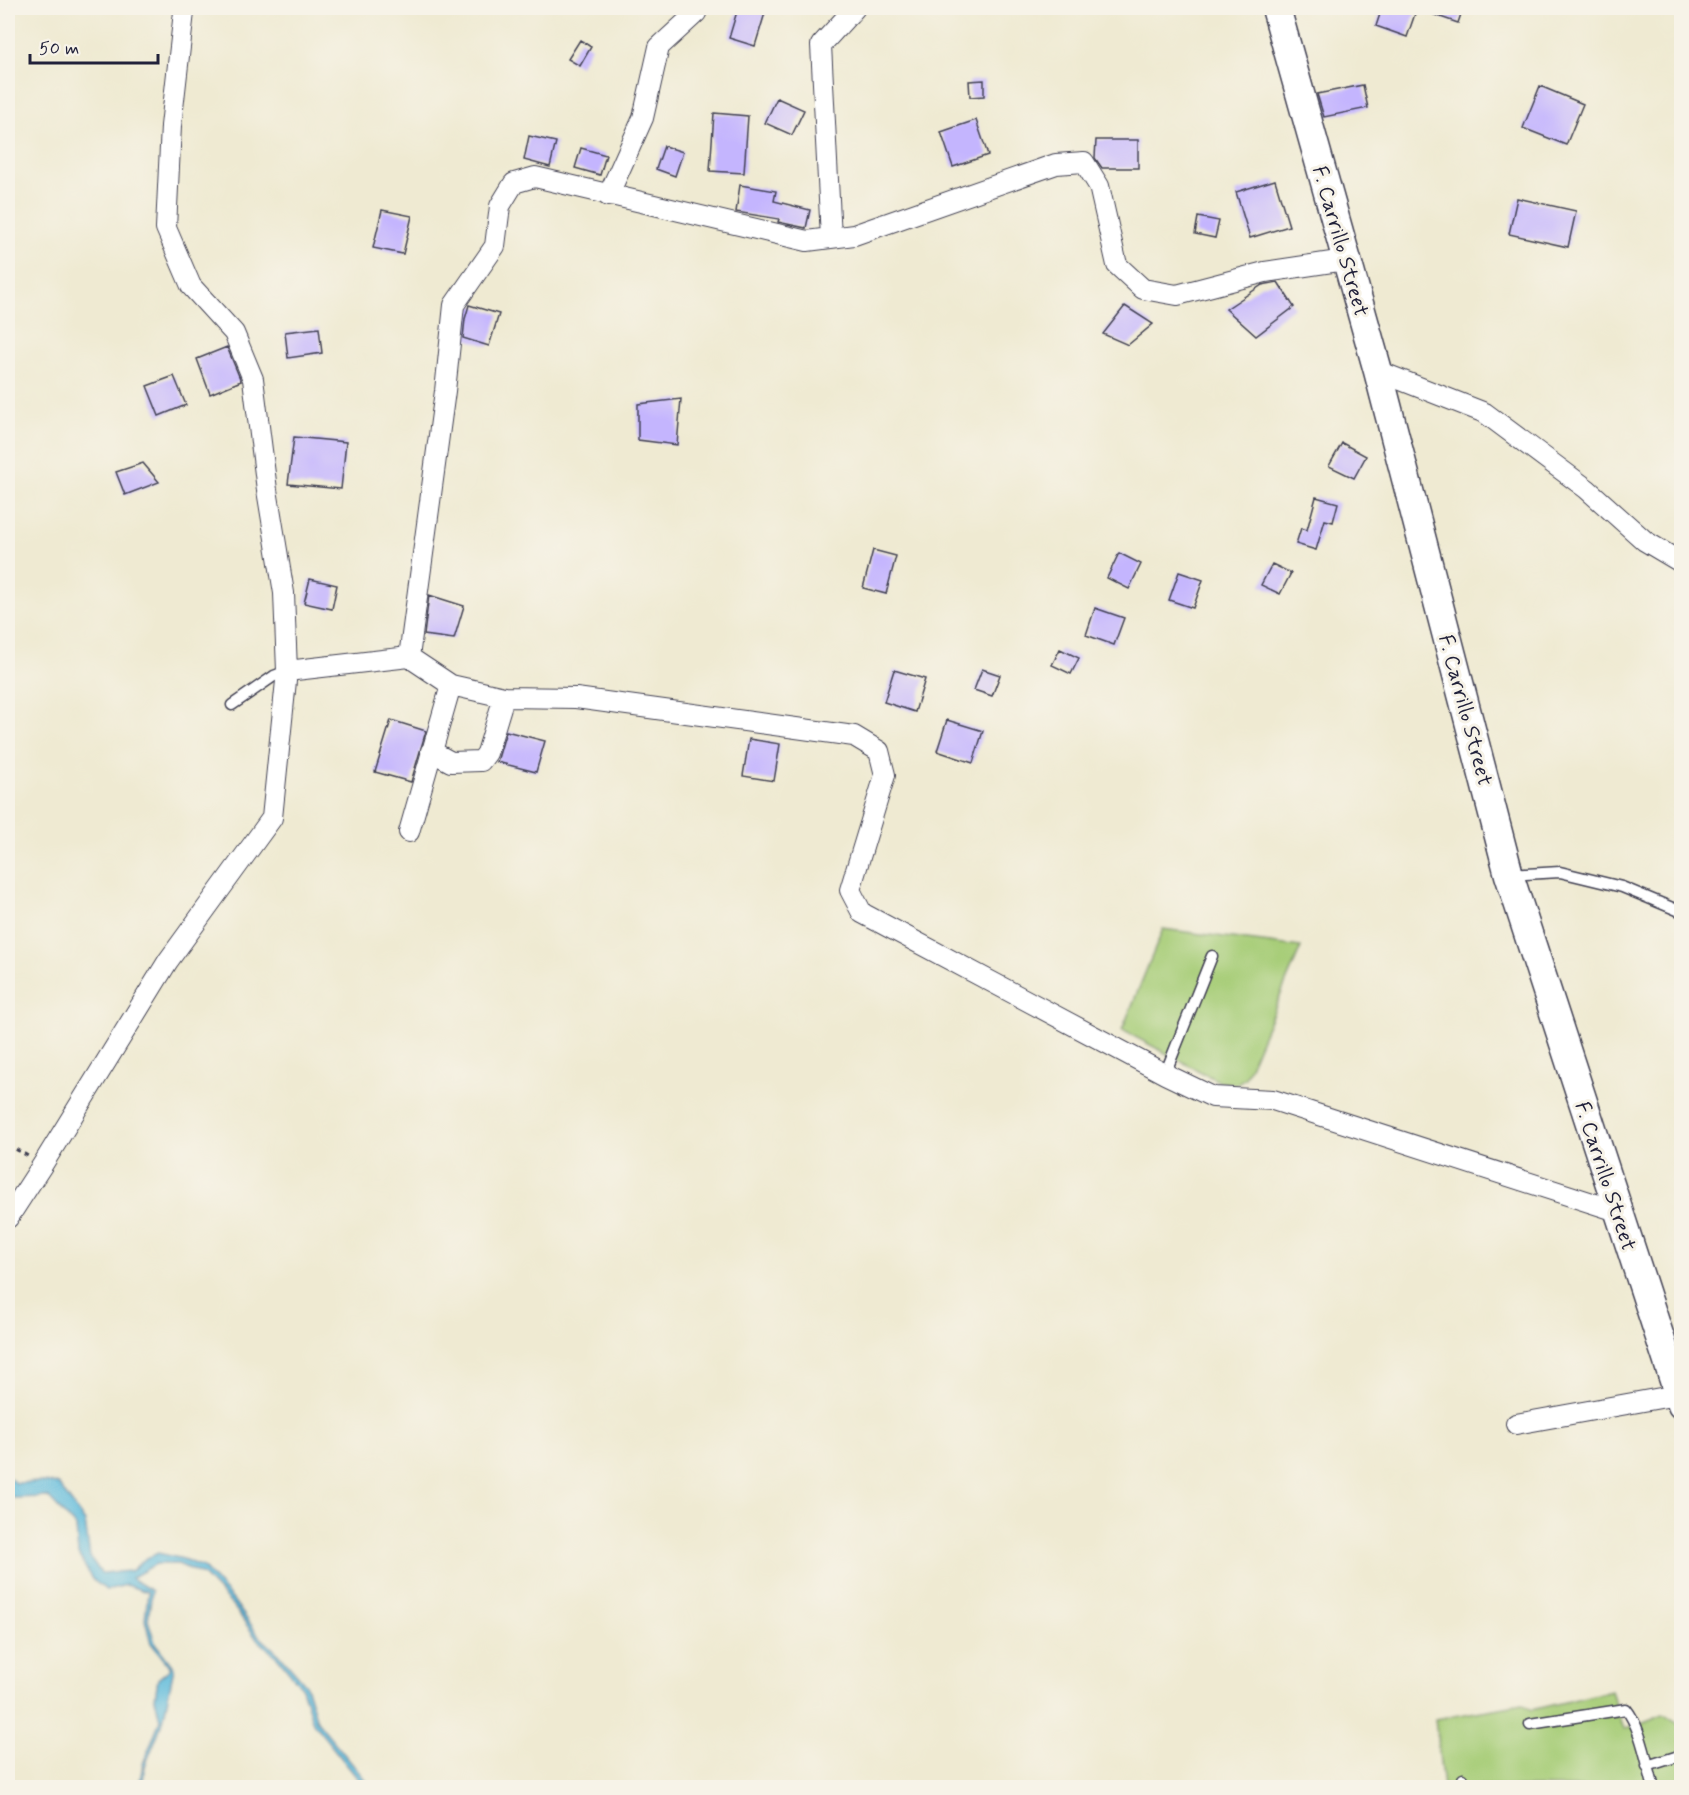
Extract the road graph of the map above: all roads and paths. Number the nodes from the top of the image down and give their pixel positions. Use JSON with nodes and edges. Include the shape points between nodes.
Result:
{"nodes":[{"id":1,"x":698,"y":8,"type":"edge"},
{"id":2,"x":855,"y":8,"type":"edge"},
{"id":3,"x":1276,"y":8,"type":"edge"},
{"id":4,"x":184,"y":12,"type":"dead end"},
{"id":5,"x":608,"y":196,"type":"junction"},
{"id":6,"x":831,"y":238,"type":"junction"},
{"id":7,"x":1345,"y":260,"type":"junction"},
{"id":8,"x":1378,"y":371,"type":"junction"},
{"id":9,"x":1682,"y":563,"type":"edge"},
{"id":10,"x":409,"y":657,"type":"junction"},
{"id":11,"x":287,"y":671,"type":"junction"},
{"id":12,"x":451,"y":686,"type":"junction"},
{"id":13,"x":504,"y":697,"type":"junction"},
{"id":14,"x":232,"y":705,"type":"dead end"},
{"id":15,"x":431,"y":751,"type":"junction"},
{"id":16,"x":409,"y":832,"type":"dead end"},
{"id":17,"x":1509,"y":875,"type":"junction"},
{"id":18,"x":1682,"y":912,"type":"edge"},
{"id":19,"x":1212,"y":956,"type":"dead end"},
{"id":20,"x":1165,"y":1074,"type":"junction"},
{"id":21,"x":8,"y":1145,"type":"edge"},
{"id":22,"x":43,"y":1164,"type":"junction"},
{"id":23,"x":1617,"y":1211,"type":"junction"},
{"id":24,"x":8,"y":1218,"type":"edge"},
{"id":25,"x":1679,"y":1400,"type":"edge"},
{"id":26,"x":1516,"y":1424,"type":"dead end"},
{"id":27,"x":1530,"y":1724,"type":"dead end"},
{"id":28,"x":1682,"y":1755,"type":"edge"},
{"id":29,"x":1647,"y":1766,"type":"junction"},
{"id":30,"x":1654,"y":1788,"type":"edge"}],
"edges":[{"from":1,"to":5,"type":"street","via":[[659,47],[643,118]]},
{"from":2,"to":6,"type":"street","via":[[821,45]]},
{"from":3,"to":7,"type":"street","name":"F. Carrillo Street"},
{"from":4,"to":11,"type":"street","via":[[165,228],[191,286],[234,333],[253,379],[284,593]]},
{"from":5,"to":6,"type":"street","via":[[807,241]]},
{"from":5,"to":10,"type":"street","via":[[535,177],[514,183],[500,206],[495,246],[454,305]]},
{"from":6,"to":7,"type":"street","via":[[854,235],[1056,164],[1084,162],[1099,186],[1118,265],[1143,290],[1177,295],[1265,272]]},
{"from":7,"to":8,"type":"street","name":"F. Carrillo Street"},
{"from":8,"to":9,"type":"street","via":[[1485,413],[1587,489],[1645,541]]},
{"from":8,"to":17,"type":"street","name":"F. Carrillo Street"},
{"from":10,"to":11,"type":"street"},
{"from":10,"to":12,"type":"street"},
{"from":11,"to":14,"type":"lane"},
{"from":11,"to":22,"type":"street","via":[[272,818],[168,961]]},
{"from":12,"to":13,"type":"street"},
{"from":12,"to":15,"type":"street"},
{"from":13,"to":15,"type":"street","via":[[488,753],[481,761],[451,762]]},
{"from":13,"to":20,"type":"street","via":[[576,698],[854,736],[879,751],[885,775],[850,890],[862,913]]},
{"from":15,"to":16,"type":"street"},
{"from":17,"to":18,"type":"lane","via":[[1560,872],[1622,886]]},
{"from":17,"to":23,"type":"street","name":"F. Carrillo Street"},
{"from":19,"to":20,"type":"lane"},
{"from":20,"to":23,"type":"street","via":[[1213,1097],[1273,1100]]},
{"from":21,"to":22,"type":"path"},
{"from":22,"to":24,"type":"street"},
{"from":23,"to":25,"type":"street","name":"F. Carrillo Street"},
{"from":25,"to":26,"type":"street"},
{"from":27,"to":29,"type":"lane","via":[[1626,1709],[1632,1716]]},
{"from":28,"to":29,"type":"lane"},
{"from":29,"to":30,"type":"lane"}]}
